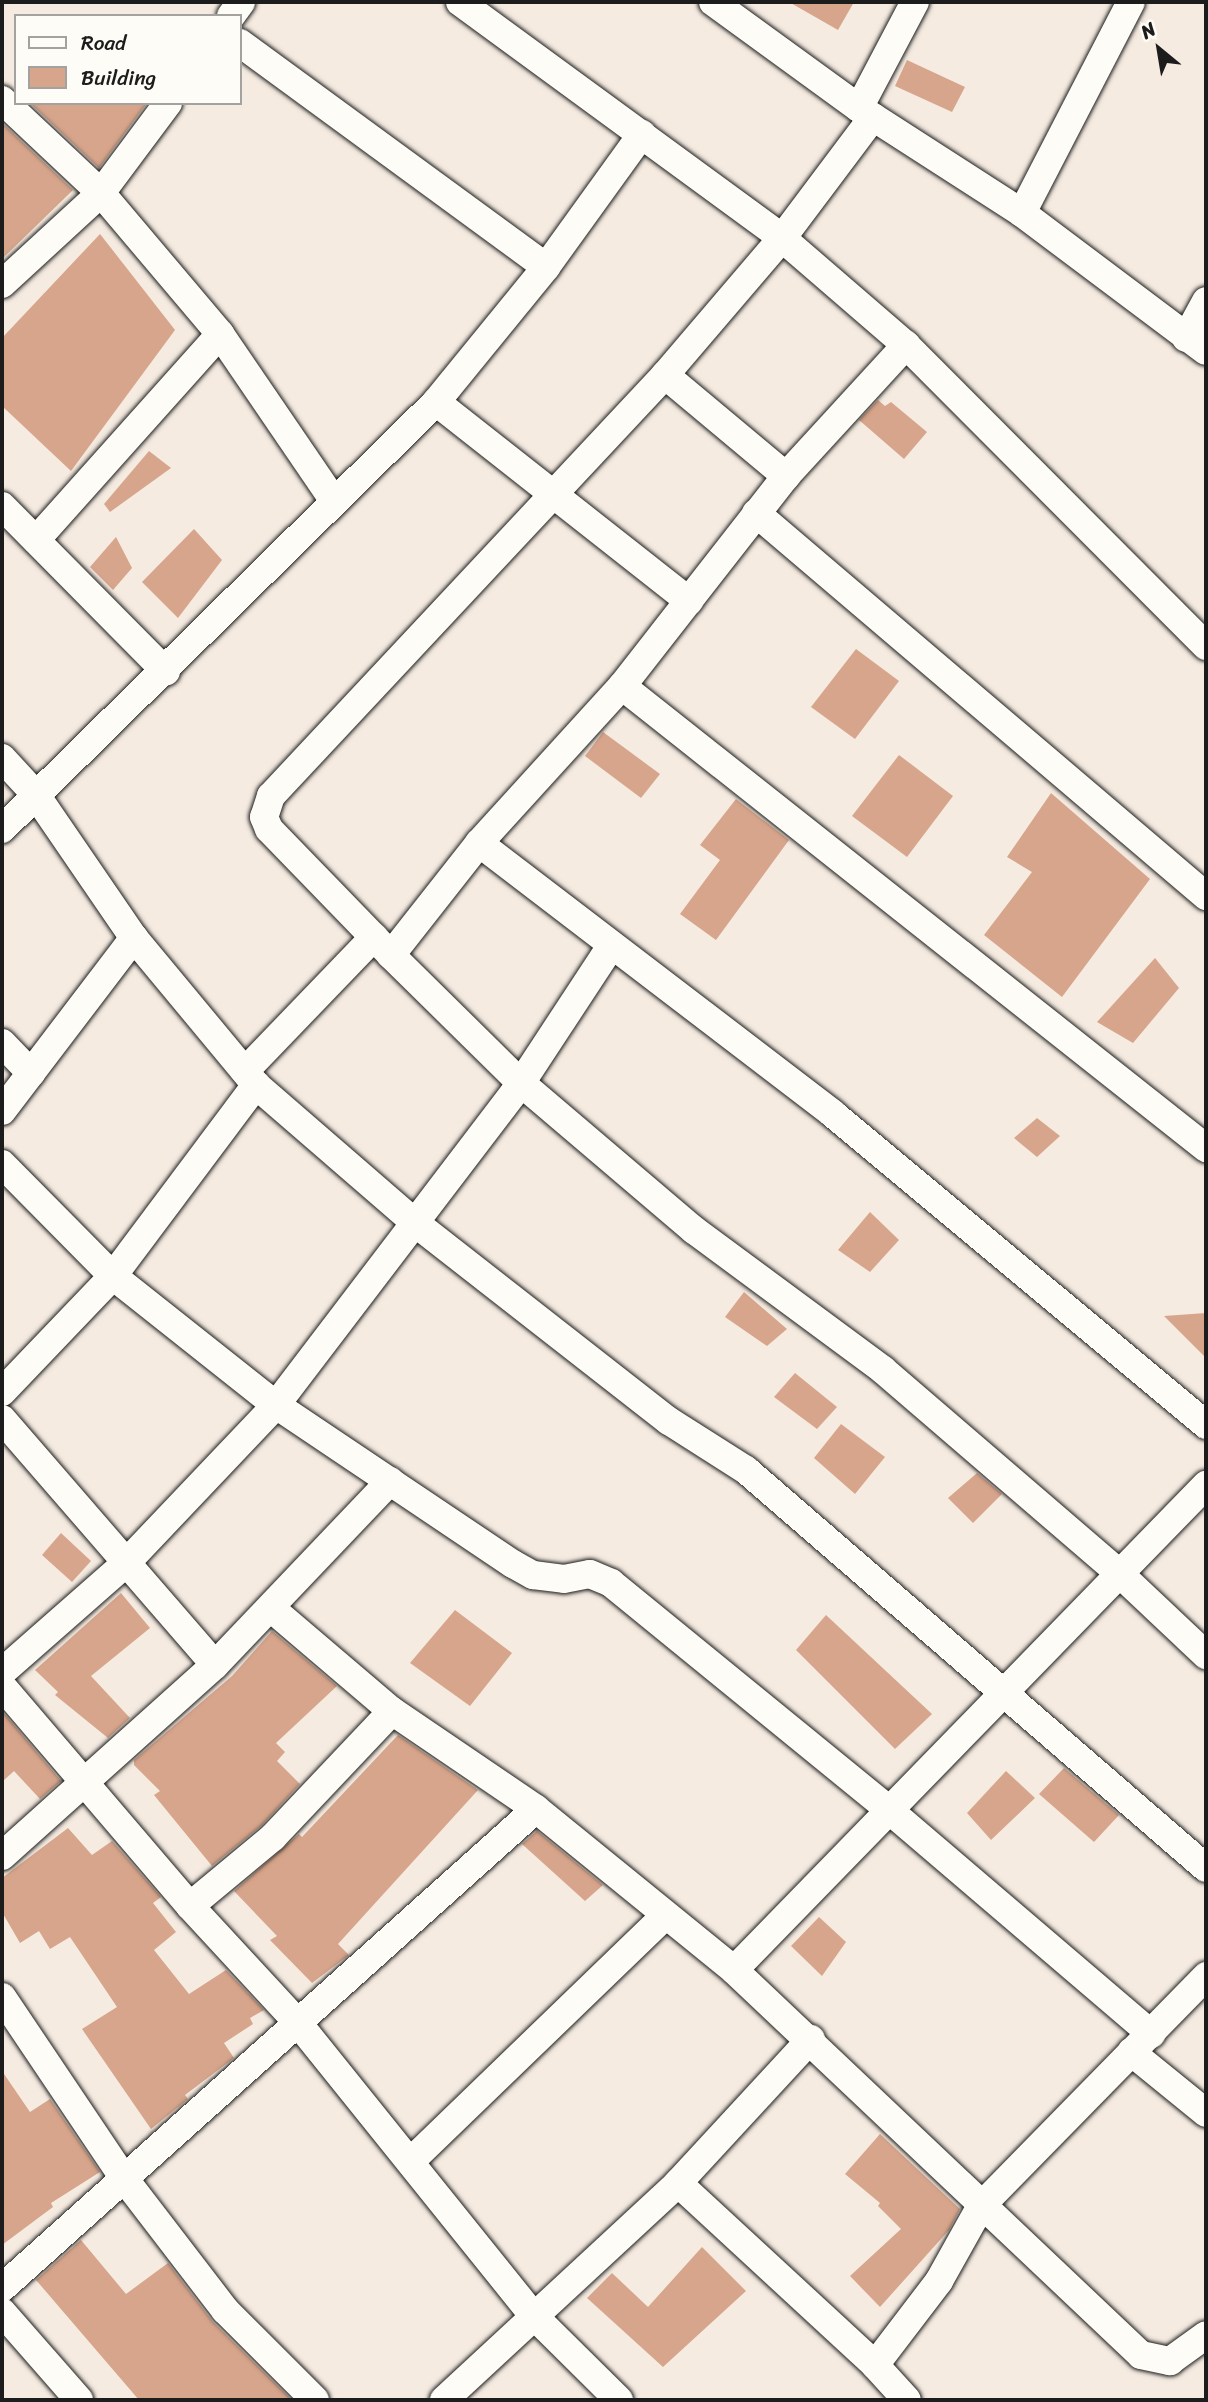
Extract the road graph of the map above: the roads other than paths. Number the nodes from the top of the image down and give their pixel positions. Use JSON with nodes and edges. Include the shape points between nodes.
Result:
{"nodes":[{"id":1,"x":460,"y":2,"type":"edge"},
{"id":2,"x":713,"y":2,"type":"edge"},
{"id":3,"x":915,"y":2,"type":"edge"},
{"id":4,"x":1131,"y":2,"type":"edge"},
{"id":5,"x":242,"y":44,"type":"edge"},
{"id":6,"x":2,"y":100,"type":"edge"},
{"id":7,"x":166,"y":105,"type":"edge"},
{"id":8,"x":866,"y":113,"type":"junction"},
{"id":9,"x":642,"y":134,"type":"junction"},
{"id":10,"x":101,"y":193,"type":"junction"},
{"id":11,"x":1021,"y":213,"type":"junction"},
{"id":12,"x":782,"y":238,"type":"junction"},
{"id":13,"x":546,"y":267,"type":"junction"},
{"id":14,"x":2,"y":284,"type":"edge"},
{"id":15,"x":1206,"y":301,"type":"edge"},
{"id":16,"x":220,"y":334,"type":"junction"},
{"id":17,"x":1196,"y":344,"type":"edge"},
{"id":18,"x":906,"y":345,"type":"junction"},
{"id":19,"x":665,"y":375,"type":"junction"},
{"id":20,"x":436,"y":402,"type":"junction"},
{"id":21,"x":786,"y":476,"type":"junction"},
{"id":22,"x":553,"y":494,"type":"junction"},
{"id":23,"x":334,"y":501,"type":"junction"},
{"id":24,"x":2,"y":506,"type":"edge"},
{"id":25,"x":756,"y":513,"type":"junction"},
{"id":26,"x":36,"y":540,"type":"junction"},
{"id":27,"x":689,"y":601,"type":"junction"},
{"id":28,"x":1206,"y":646,"type":"edge"},
{"id":29,"x":166,"y":672,"type":"junction"},
{"id":30,"x":622,"y":686,"type":"junction"},
{"id":31,"x":2,"y":758,"type":"edge"},
{"id":32,"x":36,"y":795,"type":"junction"},
{"id":33,"x":2,"y":829,"type":"edge"},
{"id":34,"x":478,"y":843,"type":"junction"},
{"id":35,"x":1206,"y":896,"type":"edge"},
{"id":36,"x":134,"y":938,"type":"junction"},
{"id":37,"x":383,"y":946,"type":"junction"},
{"id":38,"x":611,"y":946,"type":"junction"},
{"id":39,"x":2,"y":1043,"type":"edge"},
{"id":40,"x":31,"y":1073,"type":"junction"},
{"id":41,"x":251,"y":1078,"type":"junction"},
{"id":42,"x":521,"y":1083,"type":"junction"},
{"id":43,"x":2,"y":1111,"type":"edge"},
{"id":44,"x":1206,"y":1147,"type":"edge"},
{"id":45,"x":2,"y":1164,"type":"edge"},
{"id":46,"x":414,"y":1222,"type":"junction"},
{"id":47,"x":113,"y":1276,"type":"junction"},
{"id":48,"x":2,"y":1392,"type":"edge"},
{"id":49,"x":276,"y":1405,"type":"junction"},
{"id":50,"x":2,"y":1419,"type":"edge"},
{"id":51,"x":1206,"y":1425,"type":"edge"},
{"id":52,"x":390,"y":1481,"type":"junction"},
{"id":53,"x":1206,"y":1485,"type":"edge"},
{"id":54,"x":127,"y":1562,"type":"junction"},
{"id":55,"x":1121,"y":1575,"type":"junction"},
{"id":56,"x":272,"y":1609,"type":"junction"},
{"id":57,"x":1206,"y":1655,"type":"edge"},
{"id":58,"x":215,"y":1665,"type":"junction"},
{"id":59,"x":2,"y":1672,"type":"edge"},
{"id":60,"x":2,"y":1686,"type":"edge"},
{"id":61,"x":1001,"y":1693,"type":"junction"},
{"id":62,"x":392,"y":1711,"type":"junction"},
{"id":63,"x":83,"y":1779,"type":"junction"},
{"id":64,"x":536,"y":1809,"type":"junction"},
{"id":65,"x":889,"y":1810,"type":"junction"},
{"id":66,"x":2,"y":1857,"type":"edge"},
{"id":67,"x":1206,"y":1868,"type":"edge"},
{"id":68,"x":190,"y":1906,"type":"junction"},
{"id":69,"x":666,"y":1915,"type":"junction"},
{"id":70,"x":734,"y":1970,"type":"junction"},
{"id":71,"x":1206,"y":1976,"type":"edge"},
{"id":72,"x":2,"y":1997,"type":"edge"},
{"id":73,"x":298,"y":2024,"type":"junction"},
{"id":74,"x":811,"y":2039,"type":"junction"},
{"id":75,"x":1141,"y":2043,"type":"junction"},
{"id":76,"x":1206,"y":2113,"type":"edge"},
{"id":77,"x":411,"y":2161,"type":"junction"},
{"id":78,"x":123,"y":2178,"type":"junction"},
{"id":79,"x":678,"y":2183,"type":"junction"},
{"id":80,"x":981,"y":2206,"type":"junction"},
{"id":81,"x":2,"y":2288,"type":"edge"},
{"id":82,"x":2,"y":2312,"type":"edge"},
{"id":83,"x":533,"y":2315,"type":"junction"},
{"id":84,"x":1206,"y":2335,"type":"edge"},
{"id":85,"x":875,"y":2364,"type":"junction"},
{"id":86,"x":79,"y":2400,"type":"edge"},
{"id":87,"x":315,"y":2400,"type":"edge"},
{"id":88,"x":444,"y":2400,"type":"edge"},
{"id":89,"x":619,"y":2400,"type":"edge"},
{"id":90,"x":907,"y":2400,"type":"edge"}],
"edges":[{"from":1,"to":9,"type":"street"},
{"from":2,"to":8,"type":"street"},
{"from":3,"to":8,"type":"street"},
{"from":4,"to":11,"type":"street"},
{"from":5,"to":13,"type":"street"},
{"from":6,"to":10,"type":"street"},
{"from":7,"to":10,"type":"street"},
{"from":8,"to":11,"type":"street"},
{"from":8,"to":12,"type":"street"},
{"from":9,"to":12,"type":"street"},
{"from":9,"to":13,"type":"street"},
{"from":10,"to":14,"type":"street"},
{"from":10,"to":16,"type":"street"},
{"from":11,"to":17,"type":"street"},
{"from":12,"to":18,"type":"street"},
{"from":12,"to":19,"type":"street"},
{"from":13,"to":20,"type":"street"},
{"from":15,"to":17,"type":"street"},
{"from":16,"to":23,"type":"street"},
{"from":16,"to":26,"type":"street"},
{"from":18,"to":21,"type":"street"},
{"from":18,"to":28,"type":"street"},
{"from":19,"to":21,"type":"street"},
{"from":19,"to":22,"type":"street"},
{"from":20,"to":22,"type":"street"},
{"from":20,"to":23,"type":"street"},
{"from":21,"to":25,"type":"street"},
{"from":22,"to":27,"type":"street"},
{"from":22,"to":37,"type":"street","via":[[265,807],[269,829]]},
{"from":23,"to":29,"type":"street"},
{"from":24,"to":26,"type":"street"},
{"from":25,"to":27,"type":"street"},
{"from":25,"to":35,"type":"street"},
{"from":26,"to":29,"type":"street"},
{"from":27,"to":30,"type":"street"},
{"from":29,"to":32,"type":"street"},
{"from":30,"to":34,"type":"street"},
{"from":30,"to":44,"type":"street"},
{"from":31,"to":32,"type":"street"},
{"from":32,"to":33,"type":"street"},
{"from":32,"to":36,"type":"street"},
{"from":34,"to":37,"type":"street"},
{"from":34,"to":38,"type":"street"},
{"from":36,"to":40,"type":"street"},
{"from":36,"to":41,"type":"street"},
{"from":37,"to":41,"type":"street"},
{"from":37,"to":42,"type":"street"},
{"from":38,"to":42,"type":"street"},
{"from":38,"to":51,"type":"street","via":[[833,1114]]},
{"from":39,"to":40,"type":"street"},
{"from":40,"to":43,"type":"street"},
{"from":41,"to":46,"type":"street"},
{"from":41,"to":47,"type":"street"},
{"from":42,"to":46,"type":"street"},
{"from":42,"to":55,"type":"street","via":[[694,1230],[883,1370]]},
{"from":45,"to":47,"type":"street"},
{"from":46,"to":49,"type":"street"},
{"from":46,"to":61,"type":"street","via":[[669,1421],[746,1470]]},
{"from":47,"to":48,"type":"street"},
{"from":47,"to":49,"type":"street"},
{"from":49,"to":52,"type":"street"},
{"from":49,"to":54,"type":"street"},
{"from":50,"to":54,"type":"street"},
{"from":52,"to":56,"type":"street"},
{"from":52,"to":65,"type":"street","via":[[533,1574],[564,1579],[590,1574],[611,1583]]},
{"from":53,"to":55,"type":"street"},
{"from":54,"to":58,"type":"street"},
{"from":54,"to":59,"type":"street"},
{"from":55,"to":57,"type":"street"},
{"from":55,"to":61,"type":"street"},
{"from":56,"to":58,"type":"street"},
{"from":56,"to":62,"type":"street"},
{"from":58,"to":63,"type":"street"},
{"from":60,"to":63,"type":"street"},
{"from":61,"to":65,"type":"street"},
{"from":61,"to":67,"type":"street"},
{"from":62,"to":64,"type":"street"},
{"from":62,"to":68,"type":"street","via":[[273,1837]]},
{"from":63,"to":66,"type":"street"},
{"from":63,"to":68,"type":"street"},
{"from":64,"to":69,"type":"street"},
{"from":64,"to":73,"type":"street"},
{"from":65,"to":70,"type":"street"},
{"from":65,"to":75,"type":"street"},
{"from":68,"to":73,"type":"street"},
{"from":69,"to":70,"type":"street"},
{"from":69,"to":77,"type":"street"},
{"from":70,"to":74,"type":"street"},
{"from":71,"to":75,"type":"street"},
{"from":72,"to":78,"type":"street"},
{"from":73,"to":77,"type":"street"},
{"from":73,"to":78,"type":"street"},
{"from":74,"to":79,"type":"street"},
{"from":74,"to":80,"type":"street"},
{"from":75,"to":76,"type":"street"},
{"from":75,"to":80,"type":"street"},
{"from":77,"to":83,"type":"street"},
{"from":78,"to":81,"type":"street"},
{"from":78,"to":87,"type":"street","via":[[225,2310]]},
{"from":79,"to":83,"type":"street"},
{"from":79,"to":85,"type":"street"},
{"from":80,"to":84,"type":"street","via":[[1141,2355],[1170,2361]]},
{"from":80,"to":85,"type":"street","via":[[939,2281]]},
{"from":82,"to":86,"type":"street"},
{"from":83,"to":88,"type":"street"},
{"from":83,"to":89,"type":"street"},
{"from":85,"to":90,"type":"street"}]}
